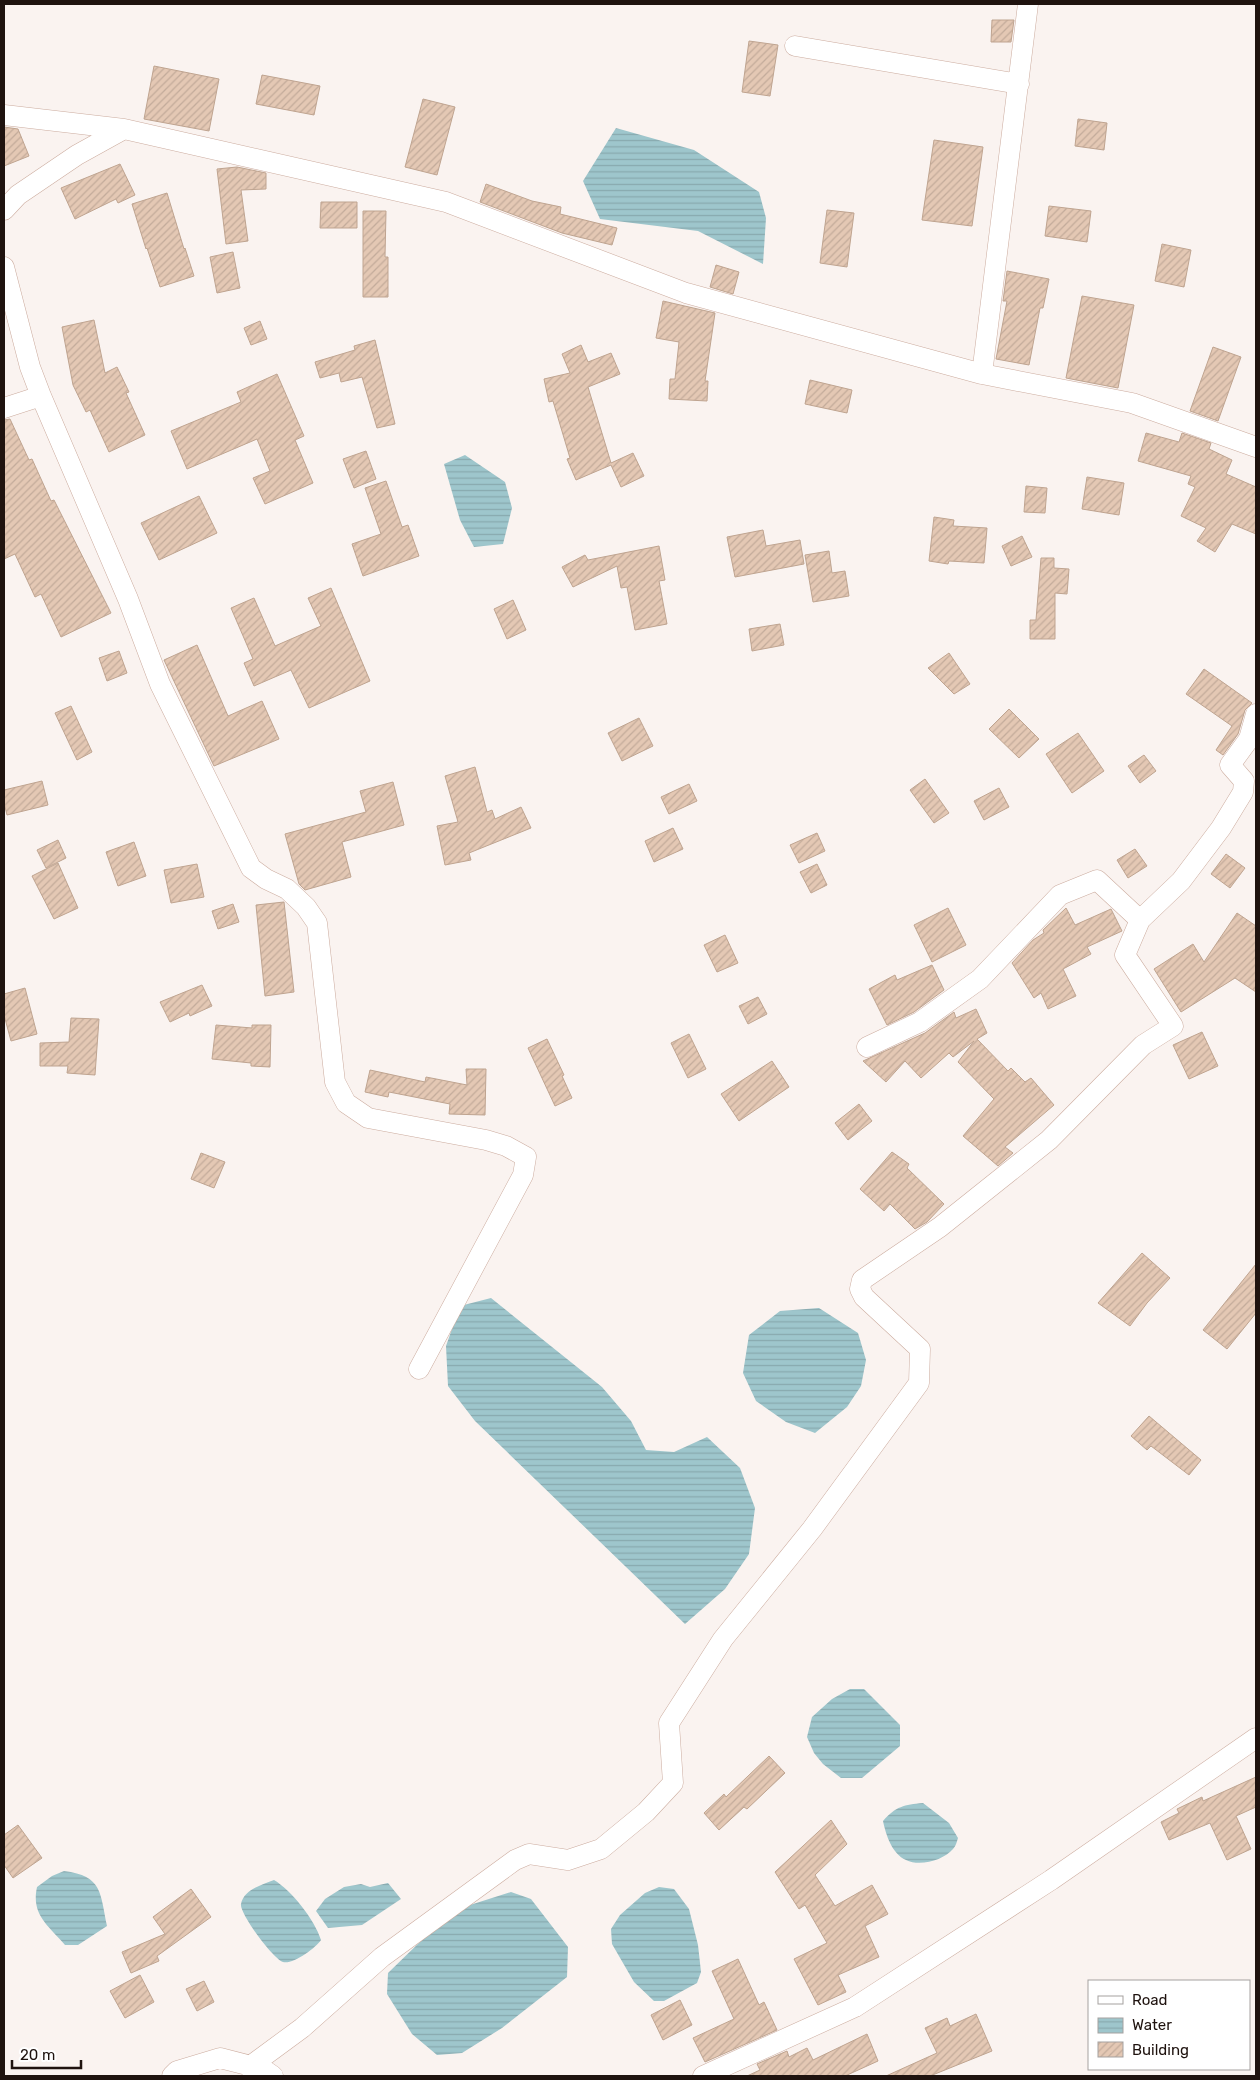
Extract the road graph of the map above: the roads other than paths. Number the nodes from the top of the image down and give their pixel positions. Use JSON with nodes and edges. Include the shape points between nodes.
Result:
{"nodes":[{"id":1,"x":1028,"y":4,"type":"edge"},
{"id":2,"x":795,"y":46,"type":"dead end"},
{"id":3,"x":1019,"y":84,"type":"junction"},
{"id":4,"x":4,"y":115,"type":"edge"},
{"id":5,"x":124,"y":129,"type":"junction"},
{"id":6,"x":4,"y":210,"type":"edge"},
{"id":7,"x":4,"y":267,"type":"edge"},
{"id":8,"x":982,"y":374,"type":"junction"},
{"id":9,"x":41,"y":396,"type":"junction"},
{"id":10,"x":4,"y":408,"type":"edge"},
{"id":11,"x":1256,"y":447,"type":"edge"},
{"id":12,"x":1256,"y":714,"type":"edge"},
{"id":13,"x":1140,"y":920,"type":"junction"},
{"id":14,"x":867,"y":1048,"type":"dead end"},
{"id":15,"x":419,"y":1369,"type":"dead end"},
{"id":16,"x":1256,"y":1738,"type":"edge"},
{"id":17,"x":249,"y":2067,"type":"junction"},
{"id":18,"x":733,"y":2070,"type":"edge"},
{"id":19,"x":172,"y":2076,"type":"edge"},
{"id":20,"x":273,"y":2076,"type":"edge"},
{"id":21,"x":703,"y":2076,"type":"edge"}],
"edges":[{"from":1,"to":3,"type":"street"},
{"from":2,"to":3,"type":"street"},
{"from":3,"to":8,"type":"street"},
{"from":4,"to":5,"type":"street"},
{"from":5,"to":6,"type":"street","via":[[77,155],[18,195]]},
{"from":5,"to":8,"type":"street","via":[[446,202],[686,293]]},
{"from":7,"to":9,"type":"street","via":[[30,367]]},
{"from":8,"to":11,"type":"street","via":[[1132,404]]},
{"from":9,"to":10,"type":"street"},
{"from":9,"to":15,"type":"street","via":[[128,599],[160,684],[251,868],[287,889],[317,923],[335,1082],[346,1102],[368,1118],[486,1140],[526,1157],[523,1175]]},
{"from":12,"to":13,"type":"street","via":[[1249,739],[1230,765],[1244,781],[1243,792],[1221,828],[1181,881]]},
{"from":13,"to":14,"type":"street","via":[[1097,880],[1060,895],[980,979],[920,1022]]},
{"from":13,"to":17,"type":"street","via":[[1125,955],[1173,1026],[1143,1045],[1049,1140],[940,1227],[862,1280],[860,1289],[864,1297],[920,1348],[919,1383],[812,1529],[723,1639],[669,1723],[673,1783],[646,1812],[601,1850],[568,1860],[529,1854],[515,1860],[382,1957],[302,2028]]},
{"from":16,"to":18,"type":"street","via":[[1051,1880],[855,2007]]},
{"from":17,"to":19,"type":"street","via":[[220,2058],[177,2071]]},
{"from":17,"to":20,"type":"street"},
{"from":18,"to":21,"type":"street"}]}
